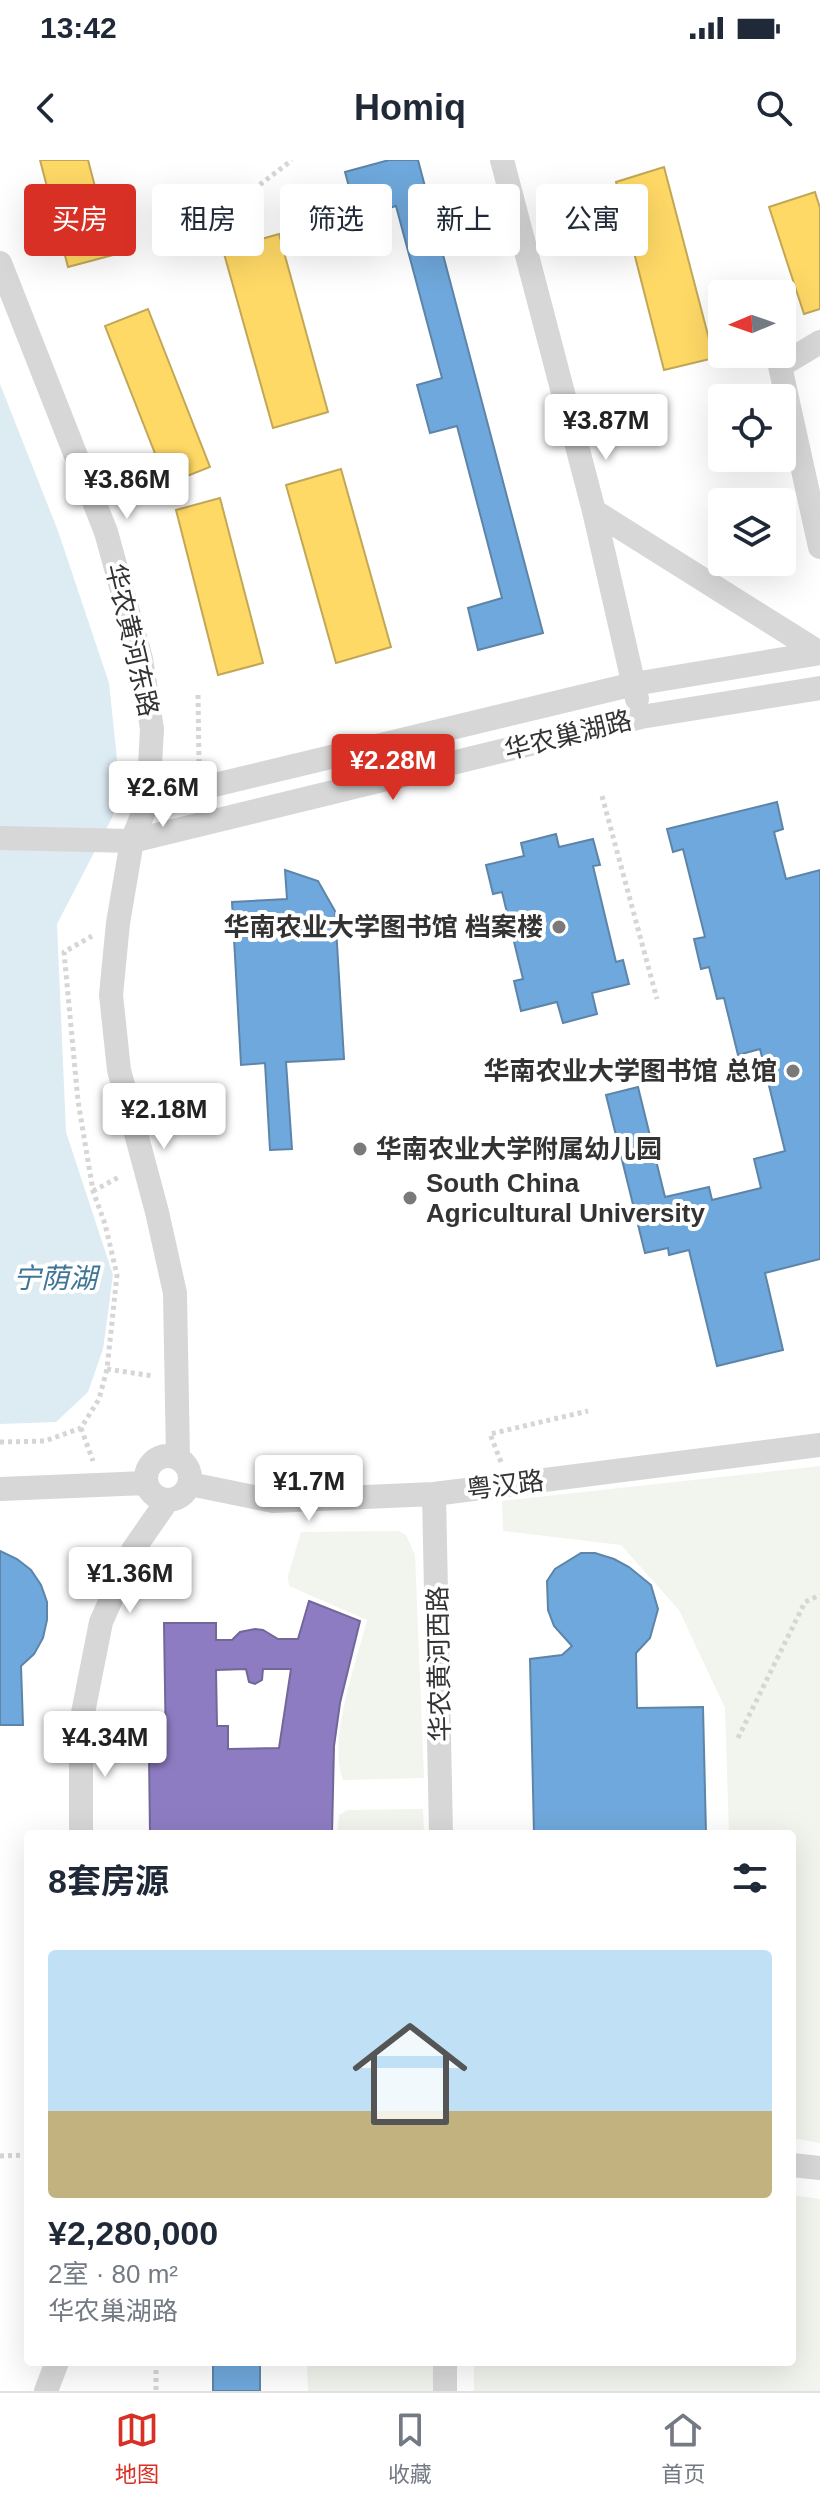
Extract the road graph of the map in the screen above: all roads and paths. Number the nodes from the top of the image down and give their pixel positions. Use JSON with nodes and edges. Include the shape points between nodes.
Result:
{"nodes":[{"id":1,"x":292,"y":160,"type":"edge"},
{"id":2,"x":502,"y":160,"type":"edge"},
{"id":3,"x":261,"y":184,"type":"edge"},
{"id":4,"x":0,"y":263,"type":"edge"},
{"id":5,"x":820,"y":342,"type":"edge"},
{"id":6,"x":594,"y":511,"type":"junction"},
{"id":7,"x":820,"y":547,"type":"edge"},
{"id":8,"x":820,"y":653,"type":"edge"},
{"id":9,"x":634,"y":684,"type":"junction"},
{"id":10,"x":820,"y":688,"type":"edge"},
{"id":11,"x":198,"y":695,"type":"dead end"},
{"id":12,"x":641,"y":717,"type":"junction"},
{"id":13,"x":199,"y":788,"type":"junction"},
{"id":14,"x":602,"y":796,"type":"dead end"},
{"id":15,"x":148,"y":801,"type":"junction"},
{"id":16,"x":0,"y":838,"type":"edge"},
{"id":17,"x":132,"y":841,"type":"junction"},
{"id":18,"x":64,"y":952,"type":"dead end"},
{"id":19,"x":657,"y":999,"type":"dead end"},
{"id":20,"x":143,"y":1164,"type":"junction"},
{"id":21,"x":93,"y":1191,"type":"junction"},
{"id":22,"x":107,"y":1369,"type":"junction"},
{"id":23,"x":175,"y":1379,"type":"junction"},
{"id":24,"x":588,"y":1411,"type":"dead end"},
{"id":25,"x":81,"y":1428,"type":"junction"},
{"id":26,"x":0,"y":1442,"type":"edge"},
{"id":27,"x":820,"y":1445,"type":"edge"},
{"id":28,"x":178,"y":1458,"type":"junction"},
{"id":29,"x":146,"y":1483,"type":"junction"},
{"id":30,"x":190,"y":1484,"type":"junction"},
{"id":31,"x":509,"y":1484,"type":"junction"},
{"id":32,"x":102,"y":1485,"type":"junction"},
{"id":33,"x":0,"y":1489,"type":"edge"},
{"id":34,"x":434,"y":1494,"type":"junction"},
{"id":35,"x":167,"y":1501,"type":"junction"},
{"id":36,"x":820,"y":1595,"type":"edge"},
{"id":37,"x":738,"y":1738,"type":"dead end"},
{"id":38,"x":81,"y":1830,"type":"edge"},
{"id":39,"x":441,"y":1830,"type":"edge"},
{"id":40,"x":24,"y":2155,"type":"edge"},
{"id":41,"x":0,"y":2156,"type":"edge"},
{"id":42,"x":796,"y":2165,"type":"edge"},
{"id":43,"x":820,"y":2168,"type":"edge"},
{"id":44,"x":55,"y":2366,"type":"edge"},
{"id":45,"x":156,"y":2366,"type":"edge"},
{"id":46,"x":445,"y":2366,"type":"edge"},
{"id":47,"x":46,"y":2391,"type":"edge"},
{"id":48,"x":156,"y":2391,"type":"edge"},
{"id":49,"x":445,"y":2391,"type":"edge"}],
"edges":[{"from":1,"to":3,"type":"path"},
{"from":2,"to":6,"type":"street"},
{"from":4,"to":15,"type":"street","name":"华农黄河东路","via":[[106,532],[141,659],[152,729]]},
{"from":5,"to":7,"type":"street","via":[[780,366]]},
{"from":6,"to":8,"type":"street"},
{"from":6,"to":9,"type":"street"},
{"from":8,"to":9,"type":"street","name":"华农巢湖路"},
{"from":9,"to":12,"type":"street"},
{"from":9,"to":13,"type":"street","name":"华农巢湖路"},
{"from":10,"to":12,"type":"street","name":"华农巢湖路"},
{"from":11,"to":13,"type":"path"},
{"from":12,"to":17,"type":"street","name":"华农巢湖路"},
{"from":13,"to":15,"type":"street","name":"华农巢湖路"},
{"from":14,"to":19,"type":"path"},
{"from":15,"to":17,"type":"street","name":"华农黄河东路"},
{"from":16,"to":17,"type":"street","name":"华农巢湖路"},
{"from":17,"to":20,"type":"street","name":"华农黄河东路","via":[[111,995],[119,1070]]},
{"from":18,"to":21,"type":"path","via":[[78,1101]]},
{"from":20,"to":21,"type":"path"},
{"from":20,"to":23,"type":"street","name":"华农黄河东路","via":[[175,1293]]},
{"from":21,"to":22,"type":"path","via":[[117,1275]]},
{"from":22,"to":23,"type":"path"},
{"from":22,"to":25,"type":"path","via":[[99,1399]]},
{"from":23,"to":28,"type":"street","name":"华农黄河东路"},
{"from":24,"to":31,"type":"path","via":[[490,1434]]},
{"from":25,"to":26,"type":"path","via":[[45,1441]]},
{"from":25,"to":32,"type":"path"},
{"from":27,"to":31,"type":"street","name":"粤汉路"},
{"from":28,"to":29,"type":"street","via":[[157,1458],[147,1469]]},
{"from":28,"to":30,"type":"street","via":[[188,1468]]},
{"from":29,"to":32,"type":"street"},
{"from":29,"to":35,"type":"street","via":[[152,1495]]},
{"from":30,"to":34,"type":"street","name":"粤汉路","via":[[273,1501]]},
{"from":30,"to":35,"type":"street","via":[[181,1496]]},
{"from":31,"to":34,"type":"street","name":"粤汉路"},
{"from":32,"to":33,"type":"street"},
{"from":34,"to":39,"type":"street","name":"华农黄河西路"},
{"from":35,"to":38,"type":"street","via":[[133,1550],[101,1622],[81,1723]]},
{"from":36,"to":37,"type":"path","via":[[805,1602]]},
{"from":40,"to":41,"type":"path"},
{"from":42,"to":43,"type":"street"},
{"from":44,"to":47,"type":"street"},
{"from":45,"to":48,"type":"path"},
{"from":46,"to":49,"type":"street"}]}
